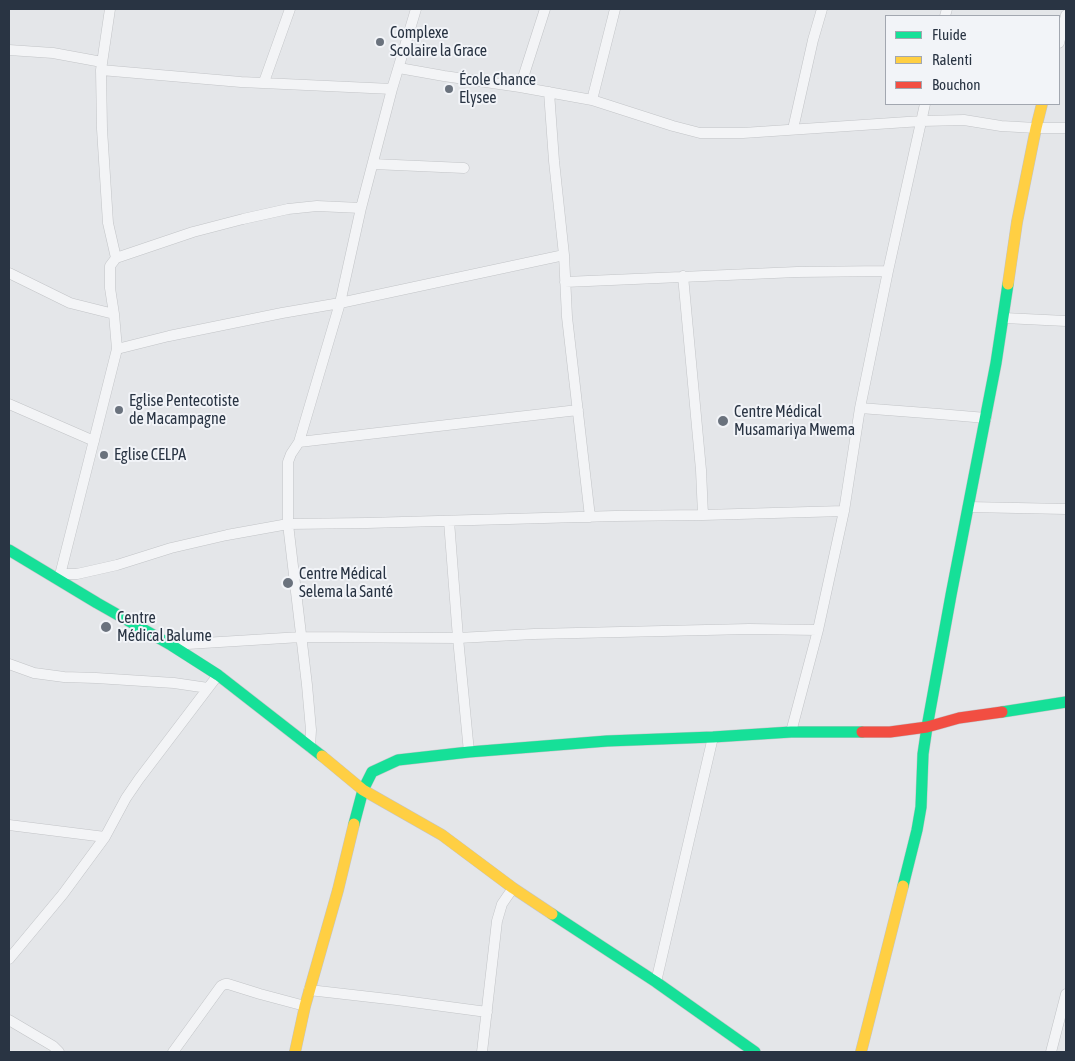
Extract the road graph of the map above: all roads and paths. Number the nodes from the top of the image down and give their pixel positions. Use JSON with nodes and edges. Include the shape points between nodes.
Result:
{"nodes":[{"id":1,"x":110,"y":9,"type":"edge"},
{"id":2,"x":290,"y":9,"type":"edge"},
{"id":3,"x":545,"y":9,"type":"edge"},
{"id":4,"x":615,"y":9,"type":"edge"},
{"id":5,"x":822,"y":9,"type":"edge"},
{"id":6,"x":412,"y":10,"type":"edge"},
{"id":7,"x":1066,"y":15,"type":"edge"},
{"id":8,"x":1060,"y":39,"type":"edge"},
{"id":9,"x":9,"y":50,"type":"edge"},
{"id":10,"x":102,"y":66,"type":"junction"},
{"id":11,"x":399,"y":68,"type":"junction"},
{"id":12,"x":264,"y":82,"type":"junction"},
{"id":13,"x":520,"y":87,"type":"junction"},
{"id":14,"x":392,"y":89,"type":"junction"},
{"id":15,"x":549,"y":92,"type":"junction"},
{"id":16,"x":592,"y":100,"type":"junction"},
{"id":17,"x":925,"y":105,"type":"edge"},
{"id":18,"x":1042,"y":105,"type":"edge"},
{"id":19,"x":922,"y":121,"type":"junction"},
{"id":20,"x":1036,"y":128,"type":"junction"},
{"id":21,"x":1066,"y":128,"type":"edge"},
{"id":22,"x":793,"y":129,"type":"junction"},
{"id":23,"x":373,"y":164,"type":"junction"},
{"id":24,"x":464,"y":168,"type":"dead end"},
{"id":25,"x":361,"y":208,"type":"junction"},
{"id":26,"x":564,"y":255,"type":"junction"},
{"id":27,"x":116,"y":258,"type":"junction"},
{"id":28,"x":888,"y":271,"type":"junction"},
{"id":29,"x":9,"y":273,"type":"edge"},
{"id":30,"x":683,"y":276,"type":"junction"},
{"id":31,"x":565,"y":282,"type":"junction"},
{"id":32,"x":340,"y":303,"type":"junction"},
{"id":33,"x":114,"y":314,"type":"junction"},
{"id":34,"x":1004,"y":318,"type":"junction"},
{"id":35,"x":1066,"y":321,"type":"edge"},
{"id":36,"x":117,"y":349,"type":"junction"},
{"id":37,"x":9,"y":404,"type":"edge"},
{"id":38,"x":860,"y":408,"type":"junction"},
{"id":39,"x":578,"y":410,"type":"junction"},
{"id":40,"x":986,"y":418,"type":"junction"},
{"id":41,"x":94,"y":441,"type":"junction"},
{"id":42,"x":299,"y":442,"type":"junction"},
{"id":43,"x":968,"y":507,"type":"junction"},
{"id":44,"x":1066,"y":509,"type":"edge"},
{"id":45,"x":844,"y":511,"type":"junction"},
{"id":46,"x":703,"y":515,"type":"junction"},
{"id":47,"x":590,"y":517,"type":"junction"},
{"id":48,"x":449,"y":522,"type":"junction"},
{"id":49,"x":288,"y":524,"type":"junction"},
{"id":50,"x":9,"y":550,"type":"edge"},
{"id":51,"x":60,"y":577,"type":"junction"},
{"id":52,"x":818,"y":630,"type":"junction"},
{"id":53,"x":301,"y":637,"type":"junction"},
{"id":54,"x":458,"y":638,"type":"junction"},
{"id":55,"x":171,"y":645,"type":"junction"},
{"id":56,"x":9,"y":664,"type":"edge"},
{"id":57,"x":218,"y":675,"type":"junction"},
{"id":58,"x":208,"y":688,"type":"junction"},
{"id":59,"x":1066,"y":702,"type":"edge"},
{"id":60,"x":927,"y":727,"type":"junction"},
{"id":61,"x":791,"y":732,"type":"junction"},
{"id":62,"x":712,"y":737,"type":"junction"},
{"id":63,"x":310,"y":746,"type":"junction"},
{"id":64,"x":468,"y":752,"type":"junction"},
{"id":65,"x":363,"y":790,"type":"junction"},
{"id":66,"x":9,"y":825,"type":"edge"},
{"id":67,"x":105,"y":837,"type":"junction"},
{"id":68,"x":513,"y":888,"type":"junction"},
{"id":69,"x":9,"y":959,"type":"edge"},
{"id":70,"x":656,"y":982,"type":"junction"},
{"id":71,"x":309,"y":990,"type":"junction"},
{"id":72,"x":1066,"y":994,"type":"edge"},
{"id":73,"x":305,"y":1006,"type":"junction"},
{"id":74,"x":487,"y":1012,"type":"junction"},
{"id":75,"x":9,"y":1020,"type":"edge"},
{"id":76,"x":60,"y":1052,"type":"edge"},
{"id":77,"x":173,"y":1052,"type":"edge"},
{"id":78,"x":295,"y":1052,"type":"edge"},
{"id":79,"x":482,"y":1052,"type":"edge"},
{"id":80,"x":754,"y":1052,"type":"edge"},
{"id":81,"x":861,"y":1052,"type":"edge"},
{"id":82,"x":1051,"y":1052,"type":"edge"}],
"edges":[{"from":1,"to":10,"type":"street"},
{"from":2,"to":12,"type":"street"},
{"from":3,"to":13,"type":"street"},
{"from":4,"to":16,"type":"street"},
{"from":5,"to":22,"type":"street"},
{"from":6,"to":11,"type":"street"},
{"from":7,"to":8,"type":"street"},
{"from":9,"to":10,"type":"street","via":[[54,53]]},
{"from":10,"to":12,"type":"street"},
{"from":10,"to":27,"type":"street","via":[[108,223]]},
{"from":11,"to":13,"type":"street"},
{"from":11,"to":14,"type":"street"},
{"from":12,"to":14,"type":"street"},
{"from":13,"to":15,"type":"street"},
{"from":14,"to":23,"type":"street"},
{"from":15,"to":16,"type":"street"},
{"from":15,"to":26,"type":"street"},
{"from":16,"to":22,"type":"street","via":[[700,133]]},
{"from":17,"to":19,"type":"street"},
{"from":18,"to":20,"type":"street"},
{"from":19,"to":20,"type":"street","via":[[964,120]]},
{"from":19,"to":22,"type":"street"},
{"from":19,"to":28,"type":"street"},
{"from":20,"to":21,"type":"street"},
{"from":20,"to":34,"type":"street","via":[[1017,222]]},
{"from":23,"to":24,"type":"street"},
{"from":23,"to":25,"type":"street"},
{"from":25,"to":27,"type":"street","via":[[317,206],[288,209],[193,232]]},
{"from":25,"to":32,"type":"street"},
{"from":26,"to":31,"type":"street"},
{"from":26,"to":32,"type":"street"},
{"from":27,"to":33,"type":"street","via":[[110,266]]},
{"from":28,"to":30,"type":"street"},
{"from":28,"to":38,"type":"street"},
{"from":29,"to":33,"type":"street","via":[[70,303]]},
{"from":30,"to":31,"type":"street"},
{"from":30,"to":46,"type":"street","via":[[702,470]]},
{"from":31,"to":39,"type":"street"},
{"from":32,"to":36,"type":"street"},
{"from":32,"to":42,"type":"street"},
{"from":33,"to":36,"type":"street"},
{"from":34,"to":35,"type":"street"},
{"from":34,"to":40,"type":"street"},
{"from":36,"to":41,"type":"street"},
{"from":37,"to":41,"type":"street"},
{"from":38,"to":40,"type":"street"},
{"from":38,"to":45,"type":"street"},
{"from":39,"to":42,"type":"street"},
{"from":39,"to":47,"type":"street"},
{"from":40,"to":43,"type":"street"},
{"from":41,"to":51,"type":"street"},
{"from":42,"to":49,"type":"street","via":[[288,462]]},
{"from":43,"to":44,"type":"street"},
{"from":43,"to":60,"type":"street"},
{"from":45,"to":46,"type":"street"},
{"from":45,"to":52,"type":"street"},
{"from":46,"to":47,"type":"street"},
{"from":47,"to":48,"type":"street"},
{"from":48,"to":49,"type":"street"},
{"from":48,"to":54,"type":"street"},
{"from":49,"to":51,"type":"street","via":[[180,545]]},
{"from":49,"to":53,"type":"street"},
{"from":50,"to":51,"type":"street"},
{"from":51,"to":55,"type":"street","via":[[97,604]]},
{"from":52,"to":54,"type":"street","via":[[553,633]]},
{"from":52,"to":61,"type":"street"},
{"from":53,"to":54,"type":"street"},
{"from":53,"to":55,"type":"street"},
{"from":53,"to":63,"type":"street","via":[[312,730]]},
{"from":54,"to":64,"type":"street"},
{"from":55,"to":57,"type":"street"},
{"from":56,"to":58,"type":"street","via":[[34,673],[57,676]]},
{"from":57,"to":58,"type":"street"},
{"from":57,"to":63,"type":"street"},
{"from":58,"to":67,"type":"street","via":[[139,779]]},
{"from":59,"to":60,"type":"street","via":[[959,718]]},
{"from":60,"to":61,"type":"street","via":[[890,732]]},
{"from":60,"to":81,"type":"street","via":[[917,830]]},
{"from":61,"to":62,"type":"street"},
{"from":62,"to":64,"type":"street"},
{"from":62,"to":70,"type":"street"},
{"from":63,"to":65,"type":"street"},
{"from":64,"to":65,"type":"street","via":[[398,760],[372,772]]},
{"from":65,"to":68,"type":"street","via":[[442,835]]},
{"from":65,"to":71,"type":"street"},
{"from":66,"to":67,"type":"street"},
{"from":67,"to":69,"type":"street"},
{"from":68,"to":70,"type":"street"},
{"from":68,"to":74,"type":"street","via":[[502,904],[497,921]]},
{"from":70,"to":80,"type":"street"},
{"from":71,"to":73,"type":"street"},
{"from":71,"to":74,"type":"street"},
{"from":72,"to":82,"type":"street"},
{"from":73,"to":77,"type":"street","via":[[225,984]]},
{"from":73,"to":78,"type":"street"},
{"from":74,"to":79,"type":"street"},
{"from":75,"to":76,"type":"street"}]}
